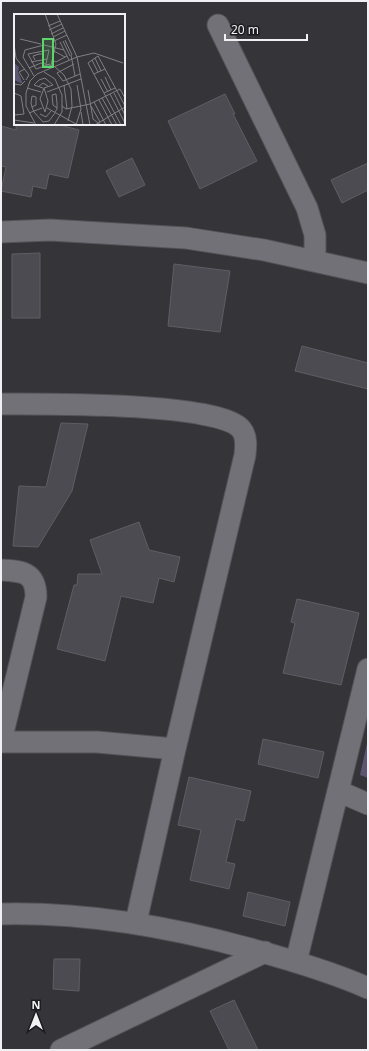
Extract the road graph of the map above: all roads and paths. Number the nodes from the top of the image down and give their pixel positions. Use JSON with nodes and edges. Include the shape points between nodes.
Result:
{"nodes":[{"id":1,"x":218,"y":25,"type":"dead end"},
{"id":2,"x":1,"y":218,"type":"edge"},
{"id":3,"x":50,"y":230,"type":"junction"},
{"id":4,"x":1,"y":232,"type":"edge"},
{"id":5,"x":315,"y":261,"type":"junction"},
{"id":6,"x":368,"y":273,"type":"edge"},
{"id":7,"x":1,"y":404,"type":"edge"},
{"id":8,"x":1,"y":570,"type":"edge"},
{"id":9,"x":368,"y":669,"type":"edge"},
{"id":10,"x":1,"y":741,"type":"edge"},
{"id":11,"x":175,"y":749,"type":"junction"},
{"id":12,"x":338,"y":791,"type":"junction"},
{"id":13,"x":368,"y":804,"type":"edge"},
{"id":14,"x":1,"y":914,"type":"edge"},
{"id":15,"x":136,"y":922,"type":"junction"},
{"id":16,"x":265,"y":952,"type":"junction"},
{"id":17,"x":296,"y":962,"type":"junction"},
{"id":18,"x":368,"y":988,"type":"edge"},
{"id":19,"x":61,"y":1050,"type":"edge"}],
"edges":[{"from":1,"to":5,"type":"street","via":[[307,208],[315,235]]},
{"from":2,"to":3,"type":"street"},
{"from":3,"to":4,"type":"street"},
{"from":3,"to":5,"type":"street","via":[[186,238]]},
{"from":5,"to":6,"type":"street"},
{"from":7,"to":11,"type":"street","via":[[118,406],[192,412],[221,418],[241,428],[245,437],[245,455]]},
{"from":8,"to":10,"type":"street","via":[[27,574],[33,580],[36,597]]},
{"from":9,"to":12,"type":"street"},
{"from":10,"to":11,"type":"street","via":[[97,742]]},
{"from":11,"to":15,"type":"street"},
{"from":12,"to":13,"type":"street"},
{"from":12,"to":17,"type":"street"},
{"from":14,"to":15,"type":"street","via":[[57,915]]},
{"from":15,"to":16,"type":"street"},
{"from":16,"to":17,"type":"street"},
{"from":16,"to":19,"type":"street"},
{"from":17,"to":18,"type":"street"}]}
